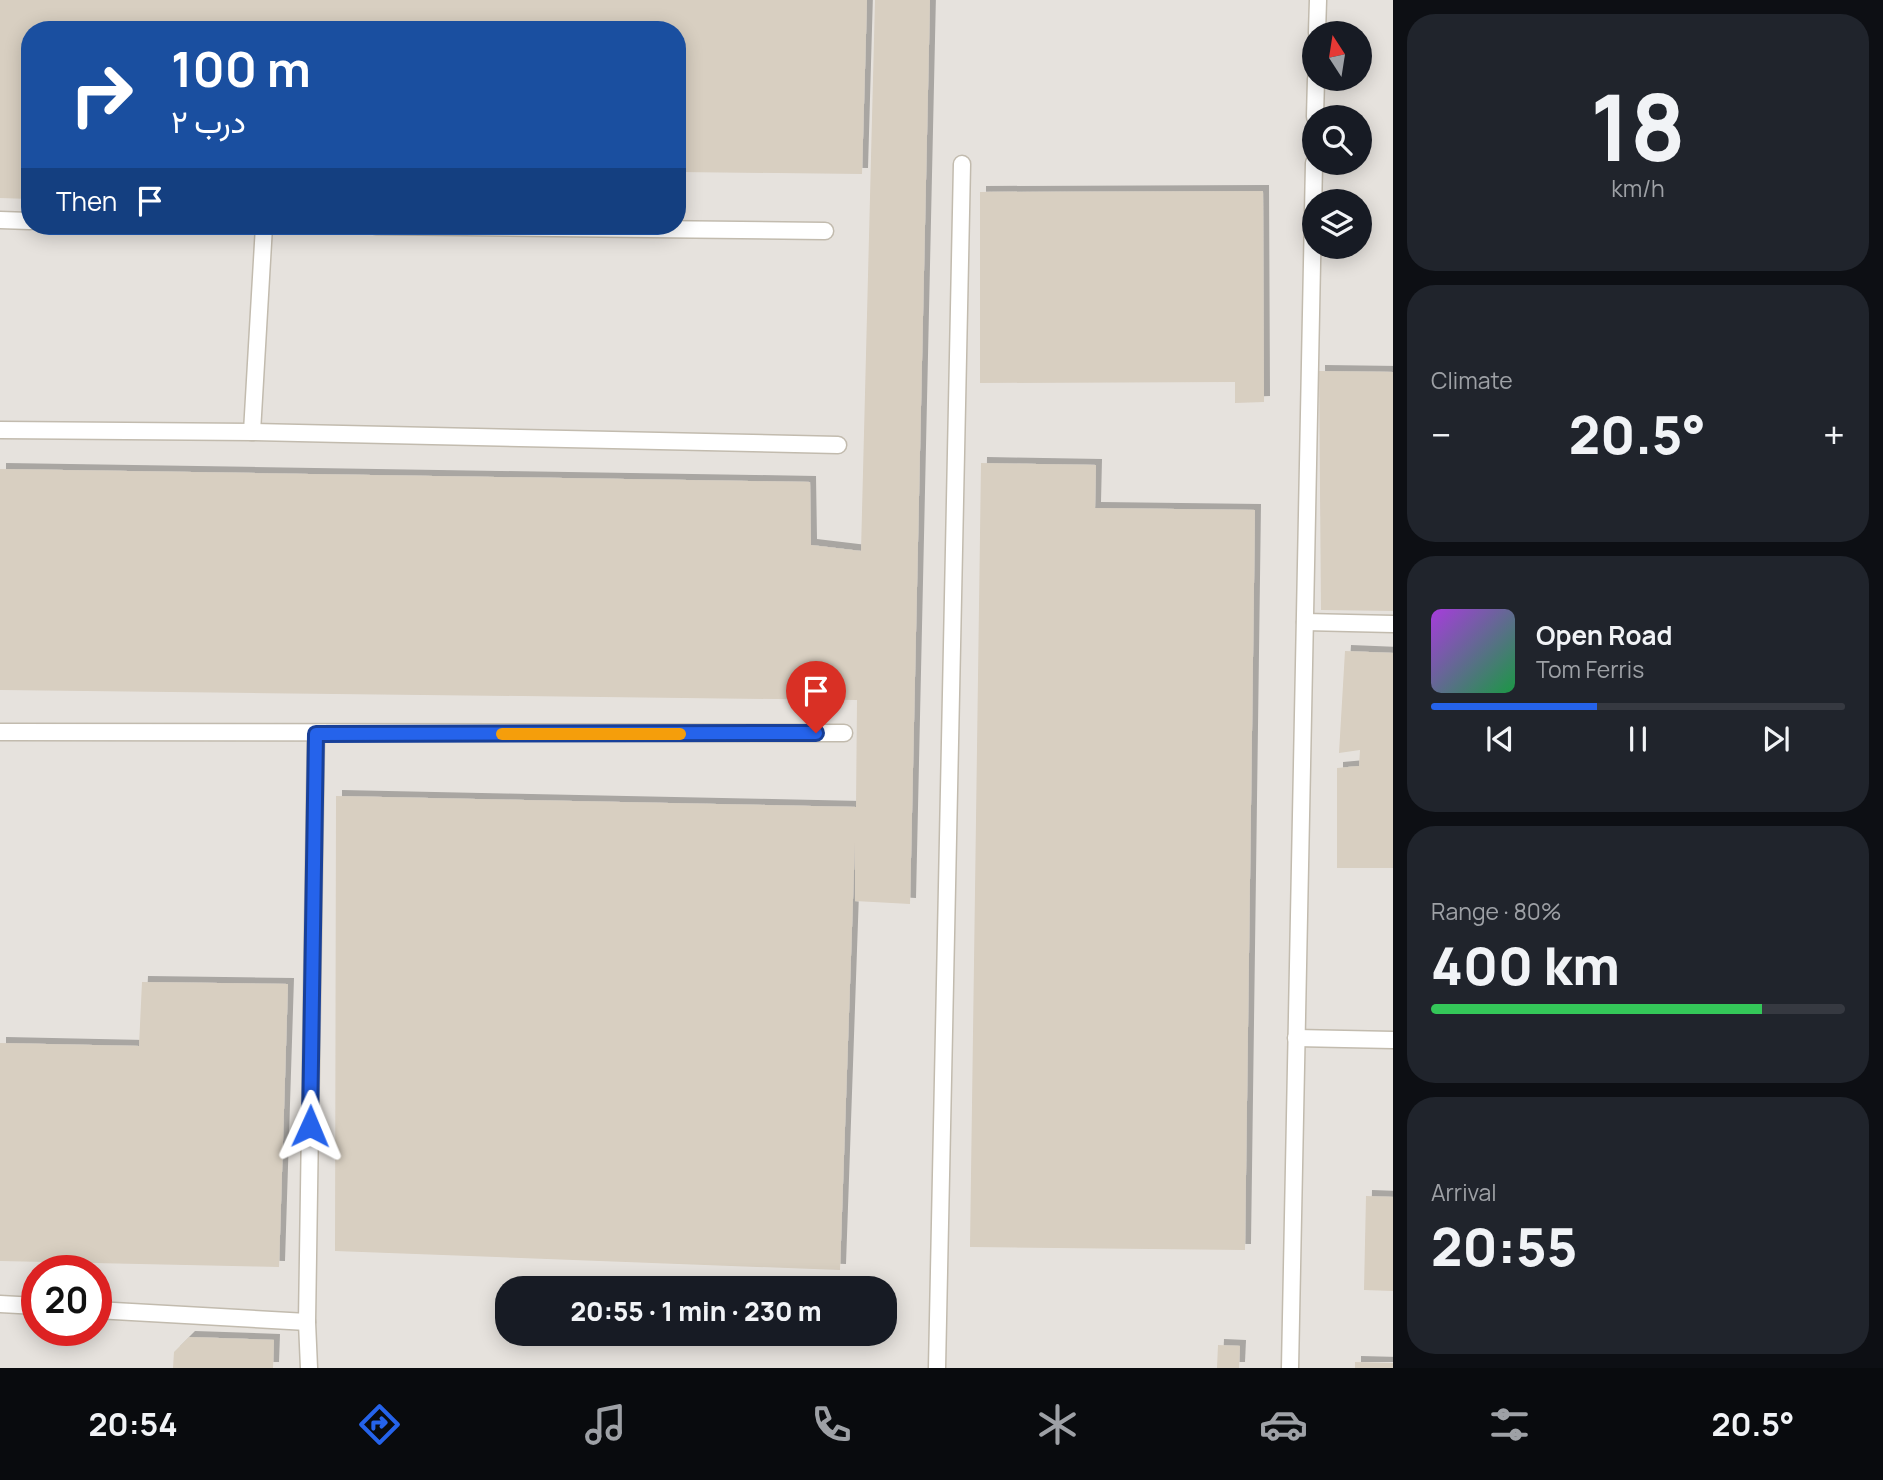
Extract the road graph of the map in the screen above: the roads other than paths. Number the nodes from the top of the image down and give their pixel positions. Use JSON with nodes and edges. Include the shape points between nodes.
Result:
{"nodes":[{"id":1,"x":1318,"y":0,"type":"edge"},
{"id":2,"x":1317,"y":21,"type":"edge"},
{"id":3,"x":962,"y":164,"type":"dead end"},
{"id":4,"x":1314,"y":175,"type":"edge"},
{"id":5,"x":0,"y":220,"type":"edge"},
{"id":6,"x":21,"y":221,"type":"edge"},
{"id":7,"x":686,"y":229,"type":"edge"},
{"id":8,"x":825,"y":231,"type":"dead end"},
{"id":9,"x":263,"y":235,"type":"edge"},
{"id":10,"x":0,"y":430,"type":"edge"},
{"id":11,"x":252,"y":432,"type":"junction"},
{"id":12,"x":838,"y":446,"type":"dead end"},
{"id":13,"x":1305,"y":622,"type":"junction"},
{"id":14,"x":1393,"y":624,"type":"edge"},
{"id":15,"x":0,"y":732,"type":"edge"},
{"id":16,"x":844,"y":733,"type":"dead end"},
{"id":17,"x":316,"y":734,"type":"junction"},
{"id":18,"x":1296,"y":1038,"type":"junction"},
{"id":19,"x":1393,"y":1040,"type":"edge"},
{"id":20,"x":0,"y":1304,"type":"edge"},
{"id":21,"x":21,"y":1305,"type":"edge"},
{"id":22,"x":112,"y":1311,"type":"edge"},
{"id":23,"x":307,"y":1322,"type":"junction"},
{"id":24,"x":309,"y":1368,"type":"edge"},
{"id":25,"x":937,"y":1368,"type":"edge"},
{"id":26,"x":1290,"y":1368,"type":"edge"}],
"edges":[{"from":1,"to":2,"type":"lane"},
{"from":3,"to":25,"type":"lane"},
{"from":4,"to":13,"type":"lane"},
{"from":5,"to":6,"type":"lane"},
{"from":7,"to":8,"type":"lane"},
{"from":9,"to":11,"type":"lane"},
{"from":10,"to":11,"type":"lane"},
{"from":11,"to":12,"type":"lane"},
{"from":13,"to":14,"type":"lane"},
{"from":13,"to":18,"type":"lane"},
{"from":15,"to":17,"type":"lane"},
{"from":16,"to":17,"type":"lane"},
{"from":17,"to":23,"type":"lane"},
{"from":18,"to":19,"type":"lane"},
{"from":18,"to":26,"type":"lane"},
{"from":20,"to":21,"type":"lane"},
{"from":22,"to":23,"type":"lane"},
{"from":23,"to":24,"type":"lane"}]}
